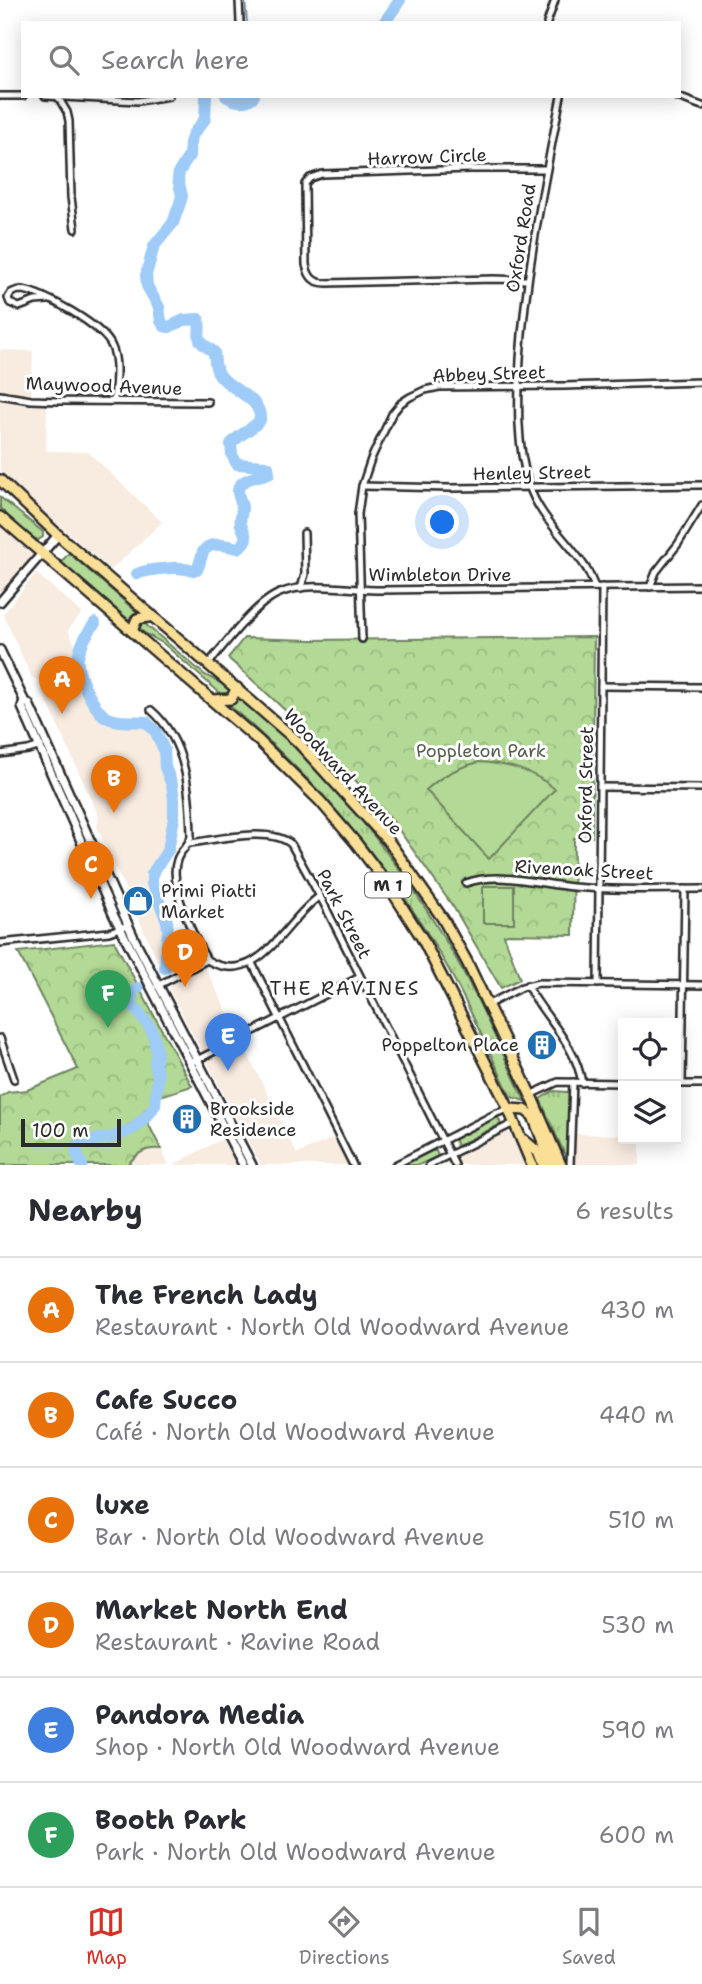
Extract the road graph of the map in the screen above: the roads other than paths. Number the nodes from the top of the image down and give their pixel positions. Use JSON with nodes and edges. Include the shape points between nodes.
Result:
{"nodes":[{"id":1,"x":239,"y":0,"type":"edge"},
{"id":2,"x":555,"y":0,"type":"edge"},
{"id":3,"x":240,"y":21,"type":"edge"},
{"id":4,"x":548,"y":21,"type":"edge"},
{"id":5,"x":0,"y":96,"type":"edge"},
{"id":6,"x":21,"y":96,"type":"edge"},
{"id":7,"x":59,"y":98,"type":"edge"},
{"id":8,"x":78,"y":98,"type":"edge"},
{"id":9,"x":157,"y":98,"type":"edge"},
{"id":10,"x":561,"y":98,"type":"edge"},
{"id":11,"x":680,"y":98,"type":"edge"},
{"id":12,"x":702,"y":106,"type":"edge"},
{"id":13,"x":67,"y":112,"type":"junction"},
{"id":14,"x":546,"y":169,"type":"junction"},
{"id":15,"x":75,"y":229,"type":"dead end"},
{"id":16,"x":527,"y":280,"type":"junction"},
{"id":17,"x":48,"y":300,"type":"junction"},
{"id":18,"x":702,"y":382,"type":"edge"},
{"id":19,"x":519,"y":386,"type":"junction"},
{"id":20,"x":0,"y":395,"type":"edge"},
{"id":21,"x":114,"y":401,"type":"junction"},
{"id":22,"x":208,"y":402,"type":"dead end"},
{"id":23,"x":0,"y":480,"type":"edge"},
{"id":24,"x":702,"y":485,"type":"edge"},
{"id":25,"x":362,"y":486,"type":"junction"},
{"id":26,"x":530,"y":488,"type":"junction"},
{"id":27,"x":702,"y":505,"type":"edge"},
{"id":28,"x":0,"y":517,"type":"edge"},
{"id":29,"x":304,"y":533,"type":"dead end"},
{"id":30,"x":58,"y":535,"type":"junction"},
{"id":31,"x":41,"y":554,"type":"junction"},
{"id":32,"x":702,"y":586,"type":"edge"},
{"id":33,"x":598,"y":587,"type":"junction"},
{"id":34,"x":650,"y":587,"type":"junction"},
{"id":35,"x":301,"y":588,"type":"junction"},
{"id":36,"x":360,"y":589,"type":"junction"},
{"id":37,"x":0,"y":602,"type":"edge"},
{"id":38,"x":153,"y":616,"type":"junction"},
{"id":39,"x":132,"y":631,"type":"junction"},
{"id":40,"x":362,"y":639,"type":"dead end"},
{"id":41,"x":0,"y":650,"type":"edge"},
{"id":42,"x":209,"y":663,"type":"junction"},
{"id":43,"x":601,"y":686,"type":"junction"},
{"id":44,"x":702,"y":687,"type":"edge"},
{"id":45,"x":237,"y":688,"type":"junction"},
{"id":46,"x":213,"y":700,"type":"junction"},
{"id":47,"x":150,"y":710,"type":"dead end"},
{"id":48,"x":44,"y":745,"type":"junction"},
{"id":49,"x":0,"y":754,"type":"edge"},
{"id":50,"x":600,"y":787,"type":"junction"},
{"id":51,"x":702,"y":788,"type":"edge"},
{"id":52,"x":91,"y":839,"type":"junction"},
{"id":53,"x":82,"y":842,"type":"junction"},
{"id":54,"x":190,"y":843,"type":"junction"},
{"id":55,"x":466,"y":883,"type":"dead end"},
{"id":56,"x":599,"y":888,"type":"junction"},
{"id":57,"x":685,"y":889,"type":"junction"},
{"id":58,"x":702,"y":889,"type":"edge"},
{"id":59,"x":320,"y":896,"type":"junction"},
{"id":60,"x":124,"y":927,"type":"junction"},
{"id":61,"x":0,"y":943,"type":"edge"},
{"id":62,"x":207,"y":960,"type":"junction"},
{"id":63,"x":251,"y":963,"type":"junction"},
{"id":64,"x":360,"y":977,"type":"junction"},
{"id":65,"x":598,"y":984,"type":"junction"},
{"id":66,"x":527,"y":985,"type":"junction"},
{"id":67,"x":683,"y":985,"type":"junction"},
{"id":68,"x":702,"y":985,"type":"edge"},
{"id":69,"x":155,"y":987,"type":"junction"},
{"id":70,"x":487,"y":1005,"type":"junction"},
{"id":71,"x":279,"y":1018,"type":"junction"},
{"id":72,"x":0,"y":1038,"type":"edge"},
{"id":73,"x":194,"y":1062,"type":"junction"},
{"id":74,"x":14,"y":1079,"type":"dead end"},
{"id":75,"x":679,"y":1081,"type":"edge"},
{"id":76,"x":573,"y":1082,"type":"junction"},
{"id":77,"x":582,"y":1083,"type":"junction"},
{"id":78,"x":618,"y":1083,"type":"edge"},
{"id":79,"x":681,"y":1084,"type":"edge"},
{"id":80,"x":702,"y":1084,"type":"edge"},
{"id":81,"x":530,"y":1095,"type":"junction"},
{"id":82,"x":509,"y":1109,"type":"junction"},
{"id":83,"x":515,"y":1123,"type":"junction"},
{"id":84,"x":521,"y":1136,"type":"junction"},
{"id":85,"x":443,"y":1140,"type":"junction"},
{"id":86,"x":450,"y":1155,"type":"junction"},
{"id":87,"x":243,"y":1165,"type":"edge"},
{"id":88,"x":252,"y":1165,"type":"edge"},
{"id":89,"x":353,"y":1165,"type":"edge"},
{"id":90,"x":395,"y":1165,"type":"edge"},
{"id":91,"x":429,"y":1165,"type":"edge"},
{"id":92,"x":455,"y":1165,"type":"edge"},
{"id":93,"x":532,"y":1165,"type":"edge"},
{"id":94,"x":543,"y":1165,"type":"edge"},
{"id":95,"x":552,"y":1165,"type":"edge"},
{"id":96,"x":561,"y":1165,"type":"edge"},
{"id":97,"x":570,"y":1165,"type":"edge"}],
"edges":[{"from":1,"to":3,"type":"street"},
{"from":2,"to":4,"type":"street"},
{"from":5,"to":6,"type":"street"},
{"from":7,"to":13,"type":"street"},
{"from":8,"to":9,"type":"street"},
{"from":8,"to":13,"type":"street"},
{"from":10,"to":14,"type":"street","name":"Oxford Road"},
{"from":11,"to":12,"type":"street"},
{"from":13,"to":15,"type":"street"},
{"from":14,"to":16,"type":"street","name":"Oxford Road"},
{"from":14,"to":16,"type":"street","name":"Harrow Circle","via":[[322,174],[310,178],[304,189],[307,271],[313,280]]},
{"from":16,"to":19,"type":"street","name":"Oxford Road"},
{"from":17,"to":17,"type":"street","via":[[19,307],[8,298],[22,290]]},
{"from":17,"to":21,"type":"street","via":[[93,325],[111,343]]},
{"from":18,"to":19,"type":"street","name":"Abbey Street"},
{"from":19,"to":25,"type":"street","name":"Abbey Street","via":[[439,387],[410,397],[392,414]]},
{"from":19,"to":26,"type":"street","via":[[519,435]]},
{"from":20,"to":21,"type":"street","name":"Maywood Avenue"},
{"from":21,"to":22,"type":"street","name":"Maywood Avenue"},
{"from":23,"to":30,"type":"main road","name":"Woodward Avenue","number":"M 1"},
{"from":24,"to":26,"type":"street","name":"Henley Street"},
{"from":25,"to":26,"type":"street","name":"Henley Street"},
{"from":25,"to":36,"type":"street","name":"Abbey Street"},
{"from":26,"to":33,"type":"street"},
{"from":27,"to":34,"type":"street"},
{"from":28,"to":31,"type":"main road","name":"Woodward Avenue","number":"M 1"},
{"from":29,"to":35,"type":"street"},
{"from":30,"to":31,"type":"street"},
{"from":30,"to":38,"type":"main road","name":"Woodward Avenue","number":"M 1"},
{"from":31,"to":37,"type":"street"},
{"from":31,"to":39,"type":"main road","name":"Woodward Avenue","number":"M 1"},
{"from":32,"to":34,"type":"street","name":"Wimbleton Drive"},
{"from":33,"to":34,"type":"street","name":"Wimbleton Drive"},
{"from":33,"to":36,"type":"street","name":"Wimbleton Drive"},
{"from":33,"to":43,"type":"street","name":"Oxford Street"},
{"from":35,"to":36,"type":"street","name":"Wimbleton Drive"},
{"from":35,"to":42,"type":"street","name":"Wimbleton Drive","via":[[265,601]]},
{"from":36,"to":40,"type":"street","name":"Abbey Street"},
{"from":38,"to":39,"type":"main road","via":[[137,619]]},
{"from":38,"to":42,"type":"main road","name":"Woodward Avenue","number":"M 1"},
{"from":39,"to":46,"type":"main road","name":"Woodward Avenue","number":"M 1"},
{"from":41,"to":48,"type":"street","via":[[24,700],[22,707]]},
{"from":42,"to":45,"type":"main road","name":"Woodward Avenue","number":"M 1"},
{"from":43,"to":44,"type":"street"},
{"from":43,"to":50,"type":"street","name":"Oxford Street"},
{"from":45,"to":46,"type":"main road","via":[[231,699]]},
{"from":45,"to":70,"type":"main road","name":"Woodward Avenue","number":"M 1","via":[[298,741],[389,842],[443,919]]},
{"from":46,"to":82,"type":"main road","name":"Woodward Avenue","number":"M 1","via":[[320,802],[390,888],[422,938]]},
{"from":47,"to":54,"type":"street","via":[[170,731],[183,761]]},
{"from":48,"to":49,"type":"street"},
{"from":48,"to":52,"type":"street"},
{"from":48,"to":53,"type":"street"},
{"from":50,"to":51,"type":"street"},
{"from":50,"to":56,"type":"street","name":"Oxford Street"},
{"from":52,"to":53,"type":"street"},
{"from":52,"to":60,"type":"street"},
{"from":53,"to":60,"type":"street"},
{"from":54,"to":59,"type":"street","name":"Park Street","via":[[241,836],[284,839]]},
{"from":54,"to":62,"type":"street","via":[[178,856],[176,875],[184,914]]},
{"from":55,"to":56,"type":"street","name":"Rivenoak Street","via":[[514,880]]},
{"from":56,"to":57,"type":"street","name":"Rivenoak Street"},
{"from":56,"to":65,"type":"street","name":"Oxford Street"},
{"from":57,"to":58,"type":"street","name":"Rivenoak Street"},
{"from":57,"to":67,"type":"street"},
{"from":59,"to":63,"type":"street"},
{"from":59,"to":64,"type":"street","name":"Park Street"},
{"from":60,"to":61,"type":"street"},
{"from":60,"to":69,"type":"street"},
{"from":62,"to":63,"type":"street","via":[[241,967]]},
{"from":62,"to":69,"type":"street"},
{"from":63,"to":71,"type":"street"},
{"from":64,"to":71,"type":"street"},
{"from":64,"to":85,"type":"street","name":"Park Street"},
{"from":65,"to":66,"type":"street"},
{"from":65,"to":67,"type":"street"},
{"from":66,"to":70,"type":"street"},
{"from":66,"to":77,"type":"street","via":[[564,1037]]},
{"from":67,"to":68,"type":"street"},
{"from":67,"to":75,"type":"street"},
{"from":69,"to":73,"type":"street"},
{"from":70,"to":81,"type":"main road","name":"Woodward Avenue","number":"M 1"},
{"from":71,"to":73,"type":"street"},
{"from":71,"to":89,"type":"street"},
{"from":72,"to":74,"type":"street"},
{"from":73,"to":87,"type":"street"},
{"from":73,"to":88,"type":"street"},
{"from":76,"to":77,"type":"street"},
{"from":76,"to":81,"type":"street","via":[[552,1084]]},
{"from":76,"to":97,"type":"street"},
{"from":77,"to":78,"type":"street"},
{"from":79,"to":80,"type":"street"},
{"from":81,"to":96,"type":"main road","name":"Woodward Avenue","number":"M 1"},
{"from":82,"to":83,"type":"main road","name":"Woodward Avenue","number":"M 1"},
{"from":82,"to":85,"type":"street"},
{"from":82,"to":95,"type":"main road","via":[[525,1110],[533,1116]]},
{"from":83,"to":84,"type":"main road","name":"Woodward Avenue","number":"M 1"},
{"from":83,"to":86,"type":"street"},
{"from":84,"to":93,"type":"main road","name":"Woodward Avenue","number":"M 1"},
{"from":84,"to":94,"type":"main road","via":[[538,1152]]},
{"from":85,"to":86,"type":"street","name":"Park Street"},
{"from":85,"to":90,"type":"street"},
{"from":86,"to":91,"type":"street"},
{"from":86,"to":92,"type":"street","name":"Park Street"}]}
